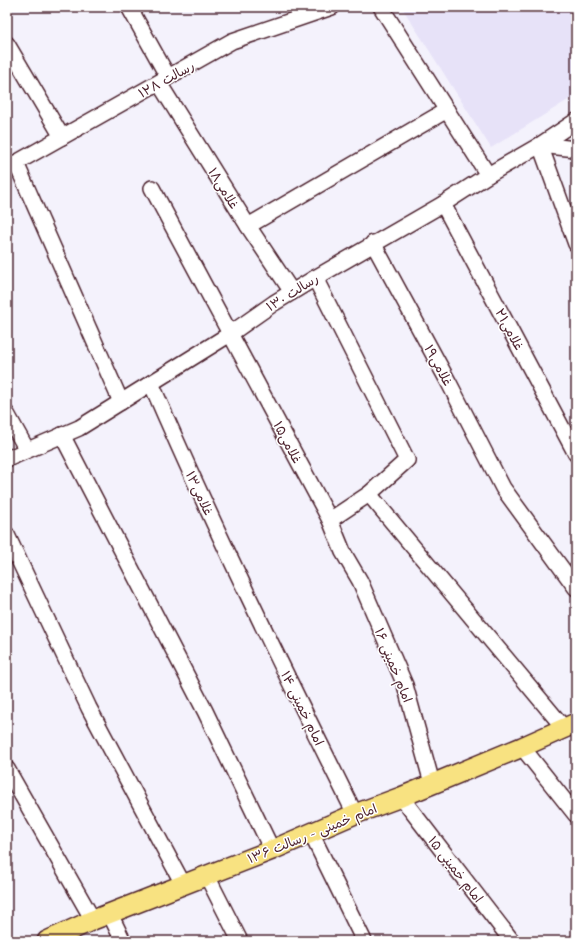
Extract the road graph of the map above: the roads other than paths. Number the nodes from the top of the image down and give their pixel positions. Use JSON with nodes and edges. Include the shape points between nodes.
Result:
{"nodes":[{"id":1,"x":129,"y":7,"type":"edge"},
{"id":2,"x":332,"y":7,"type":"edge"},
{"id":3,"x":381,"y":7,"type":"edge"},
{"id":4,"x":7,"y":44,"type":"edge"},
{"id":5,"x":163,"y":80,"type":"junction"},
{"id":6,"x":447,"y":110,"type":"junction"},
{"id":7,"x":576,"y":121,"type":"edge"},
{"id":8,"x":62,"y":137,"type":"junction"},
{"id":9,"x":540,"y":145,"type":"junction"},
{"id":10,"x":576,"y":149,"type":"edge"},
{"id":11,"x":11,"y":166,"type":"edge"},
{"id":12,"x":488,"y":175,"type":"junction"},
{"id":13,"x":152,"y":188,"type":"dead end"},
{"id":14,"x":443,"y":204,"type":"junction"},
{"id":15,"x":248,"y":226,"type":"junction"},
{"id":16,"x":373,"y":243,"type":"junction"},
{"id":17,"x":576,"y":244,"type":"edge"},
{"id":18,"x":315,"y":278,"type":"junction"},
{"id":19,"x":292,"y":292,"type":"junction"},
{"id":20,"x":230,"y":334,"type":"junction"},
{"id":21,"x":151,"y":382,"type":"junction"},
{"id":22,"x":122,"y":402,"type":"junction"},
{"id":23,"x":7,"y":414,"type":"edge"},
{"id":24,"x":62,"y":436,"type":"junction"},
{"id":25,"x":27,"y":450,"type":"junction"},
{"id":26,"x":576,"y":454,"type":"edge"},
{"id":27,"x":7,"y":459,"type":"edge"},
{"id":28,"x":369,"y":494,"type":"junction"},
{"id":29,"x":330,"y":520,"type":"junction"},
{"id":30,"x":7,"y":535,"type":"edge"},
{"id":31,"x":343,"y":552,"type":"joint"},
{"id":32,"x":576,"y":588,"type":"edge"},
{"id":33,"x":250,"y":602,"type":"joint"},
{"id":34,"x":570,"y":726,"type":"edge"},
{"id":35,"x":522,"y":747,"type":"junction"},
{"id":36,"x":7,"y":769,"type":"edge"},
{"id":37,"x":432,"y":783,"type":"junction"},
{"id":38,"x":401,"y":797,"type":"junction"},
{"id":39,"x":355,"y":814,"type":"junction"},
{"id":40,"x":576,"y":815,"type":"edge"},
{"id":41,"x":311,"y":833,"type":"junction"},
{"id":42,"x":272,"y":850,"type":"junction"},
{"id":43,"x":207,"y":876,"type":"junction"},
{"id":44,"x":183,"y":884,"type":"junction"},
{"id":45,"x":110,"y":914,"type":"junction"},
{"id":46,"x":93,"y":920,"type":"junction"},
{"id":47,"x":47,"y":941,"type":"edge"},
{"id":48,"x":123,"y":941,"type":"edge"},
{"id":49,"x":240,"y":941,"type":"edge"},
{"id":50,"x":364,"y":941,"type":"edge"},
{"id":51,"x":512,"y":941,"type":"edge"}],
"edges":[{"from":1,"to":5,"type":"street","name":"غلامی۱۸"},
{"from":2,"to":5,"type":"street","name":"رسالت ۱۲۸","via":[[232,42]]},
{"from":3,"to":6,"type":"street"},
{"from":4,"to":8,"type":"street"},
{"from":5,"to":8,"type":"street","name":"رسالت ۱۲۸"},
{"from":5,"to":15,"type":"street","name":"غلامی۱۸"},
{"from":6,"to":12,"type":"street"},
{"from":6,"to":15,"type":"street"},
{"from":7,"to":9,"type":"street","name":"رسالت ۱۳۰"},
{"from":8,"to":11,"type":"street","name":"رسالت ۱۲۸"},
{"from":9,"to":10,"type":"street"},
{"from":9,"to":12,"type":"street","name":"رسالت ۱۳۰"},
{"from":9,"to":17,"type":"street"},
{"from":11,"to":22,"type":"street"},
{"from":12,"to":14,"type":"street","name":"رسالت ۱۳۰"},
{"from":13,"to":20,"type":"street","name":"غلامی۱۵"},
{"from":14,"to":16,"type":"street","name":"رسالت ۱۳۰"},
{"from":14,"to":26,"type":"street","name":"غلامی۲۱"},
{"from":15,"to":19,"type":"street","name":"غلامی۱۸"},
{"from":16,"to":18,"type":"street","name":"رسالت ۱۳۰"},
{"from":16,"to":32,"type":"street","name":"غلامی۱۹","via":[[503,488]]},
{"from":18,"to":19,"type":"street","name":"رسالت ۱۳۰"},
{"from":18,"to":28,"type":"street","via":[[407,460]]},
{"from":19,"to":20,"type":"street","name":"رسالت ۱۳۰"},
{"from":20,"to":21,"type":"street","name":"رسالت ۱۳۰"},
{"from":20,"to":29,"type":"street","name":"غلامی۱۵"},
{"from":21,"to":22,"type":"street","name":"رسالت ۱۳۰"},
{"from":21,"to":33,"type":"street","name":"غلامی۱۳"},
{"from":22,"to":24,"type":"street","name":"رسالت ۱۳۰"},
{"from":23,"to":25,"type":"street"},
{"from":24,"to":25,"type":"street","name":"رسالت ۱۳۰"},
{"from":24,"to":42,"type":"street","via":[[205,712]]},
{"from":25,"to":27,"type":"street","name":"رسالت ۱۳۰"},
{"from":28,"to":29,"type":"street"},
{"from":28,"to":34,"type":"street"},
{"from":29,"to":31,"type":"street","name":"غلامی۱۵"},
{"from":30,"to":44,"type":"street","via":[[90,708]]},
{"from":31,"to":37,"type":"street","name":"امام خمینی ۱۶","via":[[360,581],[405,685]]},
{"from":33,"to":39,"type":"street","name":"امام خمینی ۱۴"},
{"from":34,"to":35,"type":"main road","name":"امام خمینی - رسالت ۱۳۶"},
{"from":35,"to":37,"type":"main road","name":"امام خمینی - رسالت ۱۳۶"},
{"from":35,"to":40,"type":"street"},
{"from":36,"to":46,"type":"street"},
{"from":37,"to":38,"type":"main road","name":"امام خمینی - رسالت ۱۳۶"},
{"from":38,"to":39,"type":"main road","name":"امام خمینی - رسالت ۱۳۶"},
{"from":38,"to":51,"type":"street","name":"امام خمینی ۱۵"},
{"from":39,"to":41,"type":"main road","name":"امام خمینی - رسالت ۱۳۶"},
{"from":41,"to":42,"type":"main road","name":"امام خمینی - رسالت ۱۳۶"},
{"from":41,"to":50,"type":"street"},
{"from":42,"to":43,"type":"main road","name":"امام خمینی - رسالت ۱۳۶"},
{"from":43,"to":44,"type":"main road","name":"امام خمینی - رسالت ۱۳۶"},
{"from":43,"to":49,"type":"street"},
{"from":44,"to":45,"type":"main road","name":"امام خمینی - رسالت ۱۳۶"},
{"from":45,"to":46,"type":"main road","name":"امام خمینی - رسالت ۱۳۶"},
{"from":45,"to":48,"type":"street"},
{"from":46,"to":47,"type":"main road","name":"امام خمینی - رسالت ۱۳۶"}]}
